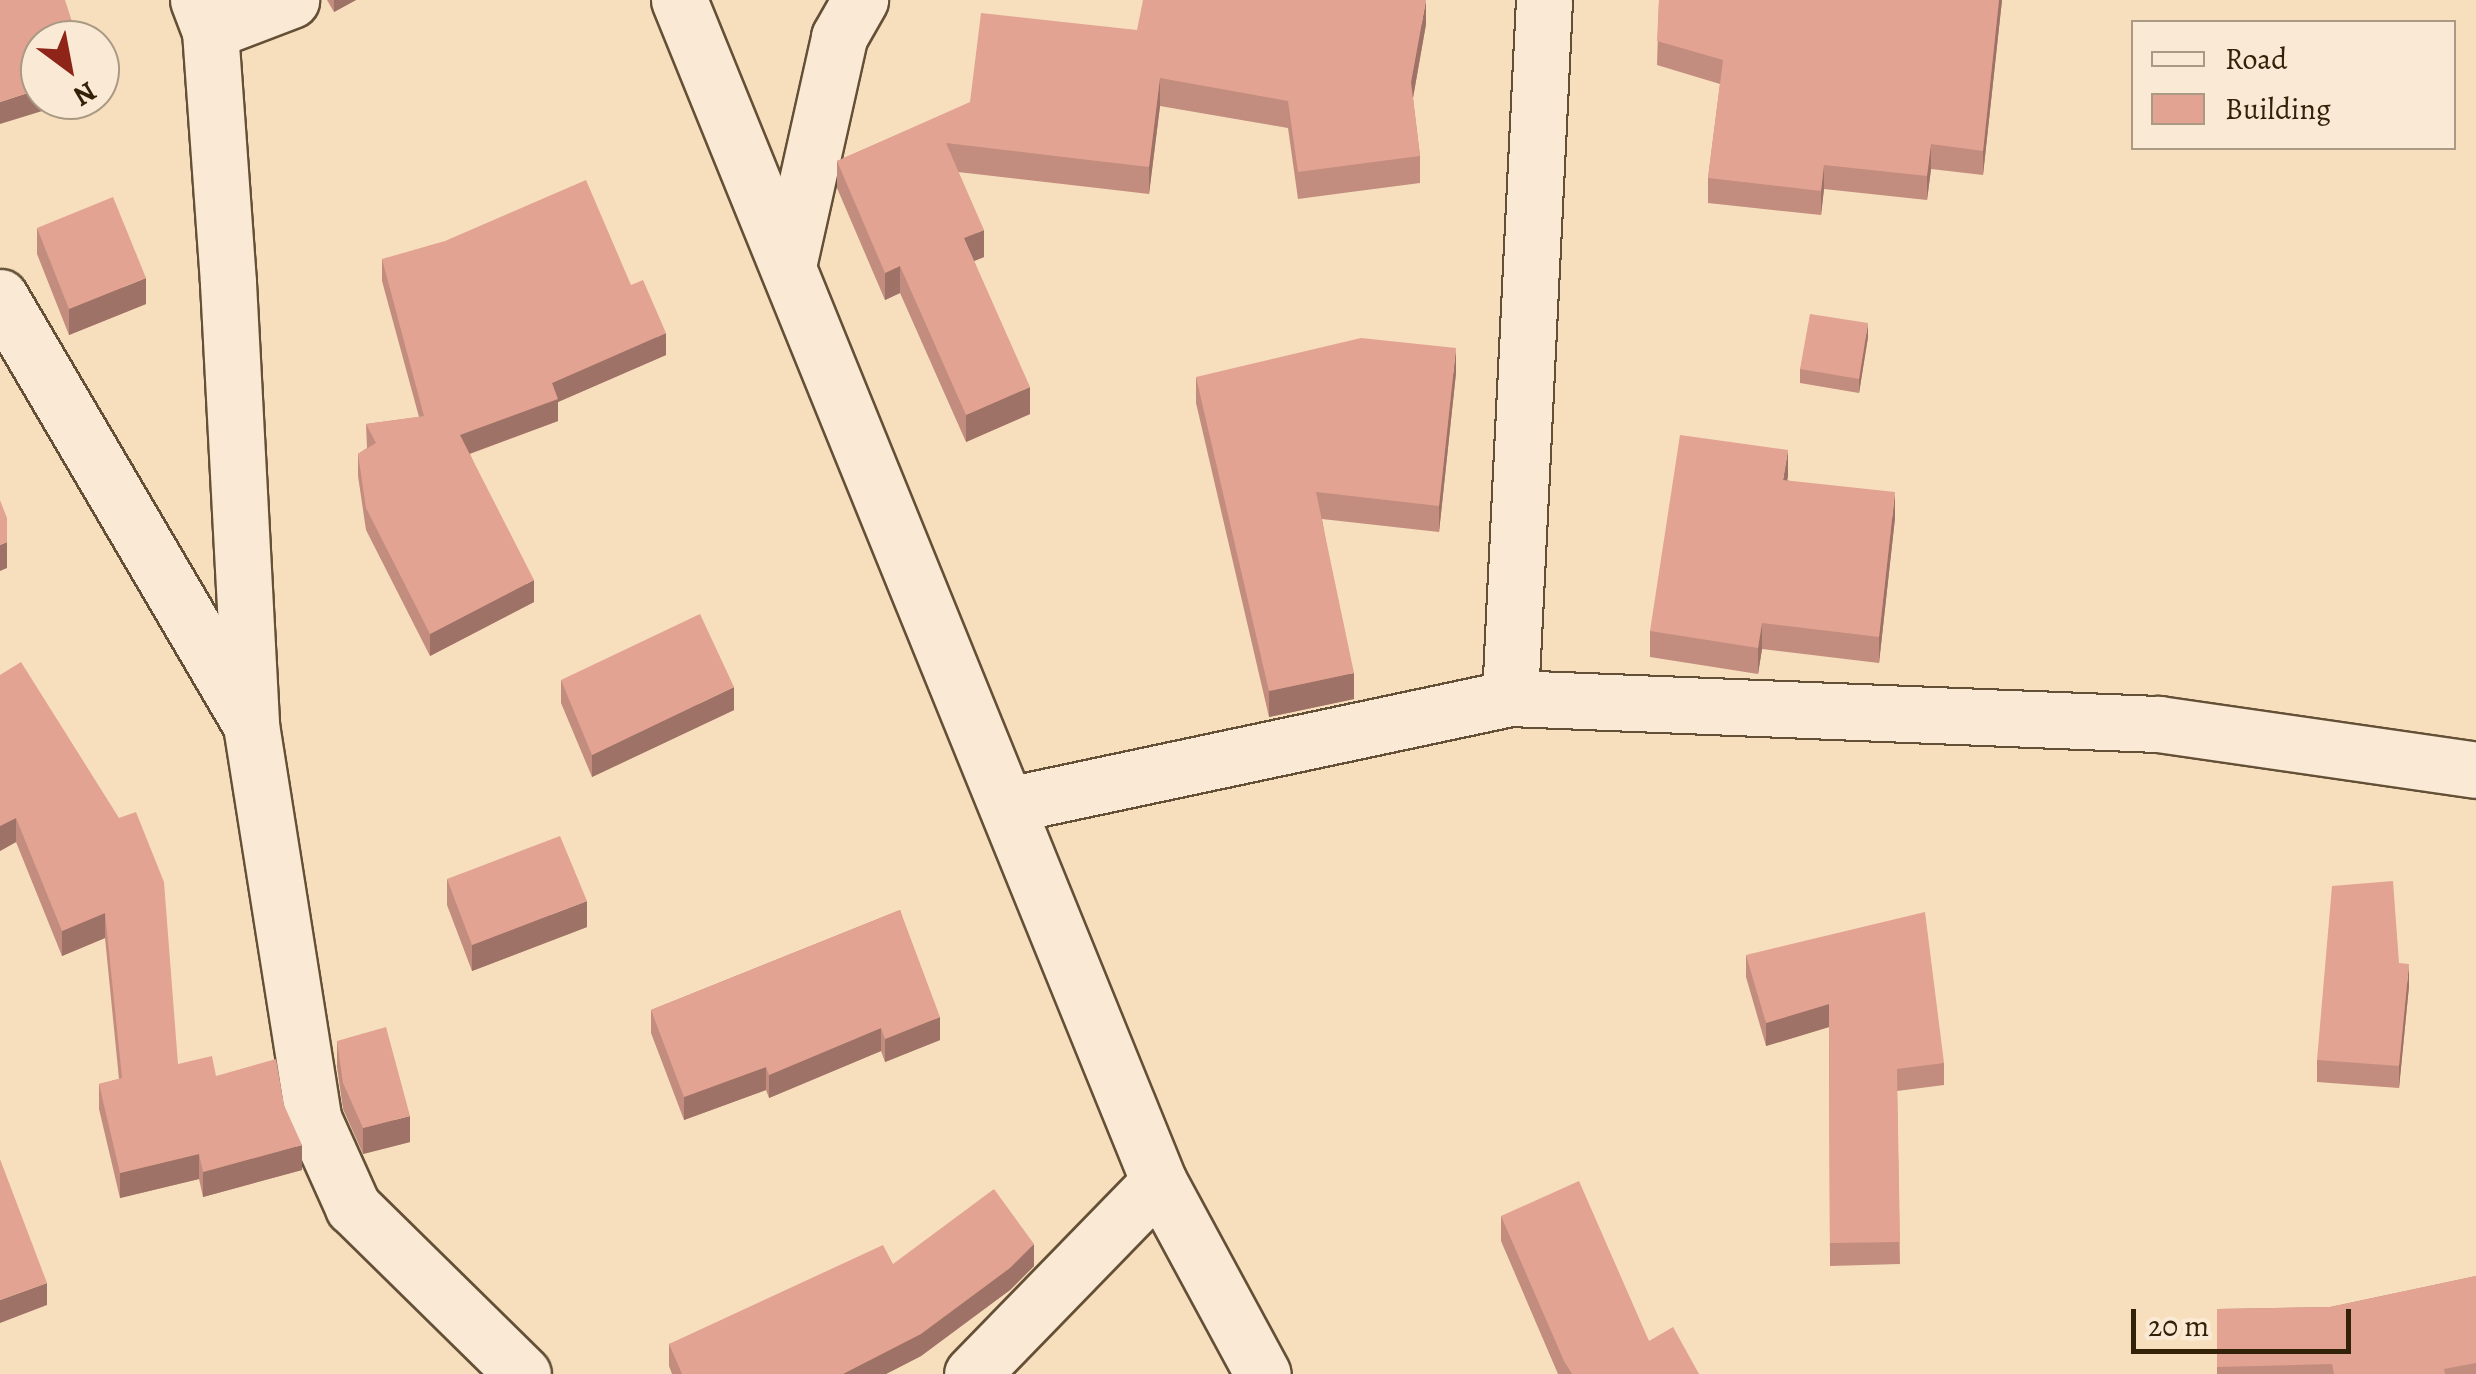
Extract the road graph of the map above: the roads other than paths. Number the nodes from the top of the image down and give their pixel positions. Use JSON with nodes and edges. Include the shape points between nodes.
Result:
{"nodes":[{"id":1,"x":291,"y":0,"type":"edge"},
{"id":2,"x":679,"y":0,"type":"edge"},
{"id":3,"x":860,"y":0,"type":"edge"},
{"id":4,"x":1544,"y":0,"type":"edge"},
{"id":5,"x":204,"y":16,"type":"edge"},
{"id":6,"x":788,"y":266,"type":"junction"},
{"id":7,"x":0,"y":297,"type":"edge"},
{"id":8,"x":1510,"y":698,"type":"junction"},
{"id":9,"x":251,"y":725,"type":"junction"},
{"id":10,"x":2476,"y":770,"type":"edge"},
{"id":11,"x":1008,"y":805,"type":"junction"},
{"id":12,"x":1160,"y":1182,"type":"junction"},
{"id":13,"x":524,"y":1374,"type":"edge"},
{"id":14,"x":972,"y":1374,"type":"edge"},
{"id":15,"x":1263,"y":1374,"type":"edge"}],
"edges":[{"from":1,"to":5,"type":"street"},
{"from":2,"to":6,"type":"street"},
{"from":3,"to":6,"type":"street","via":[[839,37]]},
{"from":4,"to":8,"type":"street"},
{"from":5,"to":9,"type":"street"},
{"from":6,"to":11,"type":"street"},
{"from":7,"to":9,"type":"street"},
{"from":8,"to":10,"type":"street","via":[[2158,724]]},
{"from":8,"to":11,"type":"street"},
{"from":9,"to":13,"type":"street","via":[[313,1118],[353,1207]]},
{"from":11,"to":12,"type":"street"},
{"from":12,"to":14,"type":"street"},
{"from":12,"to":15,"type":"street"}]}
